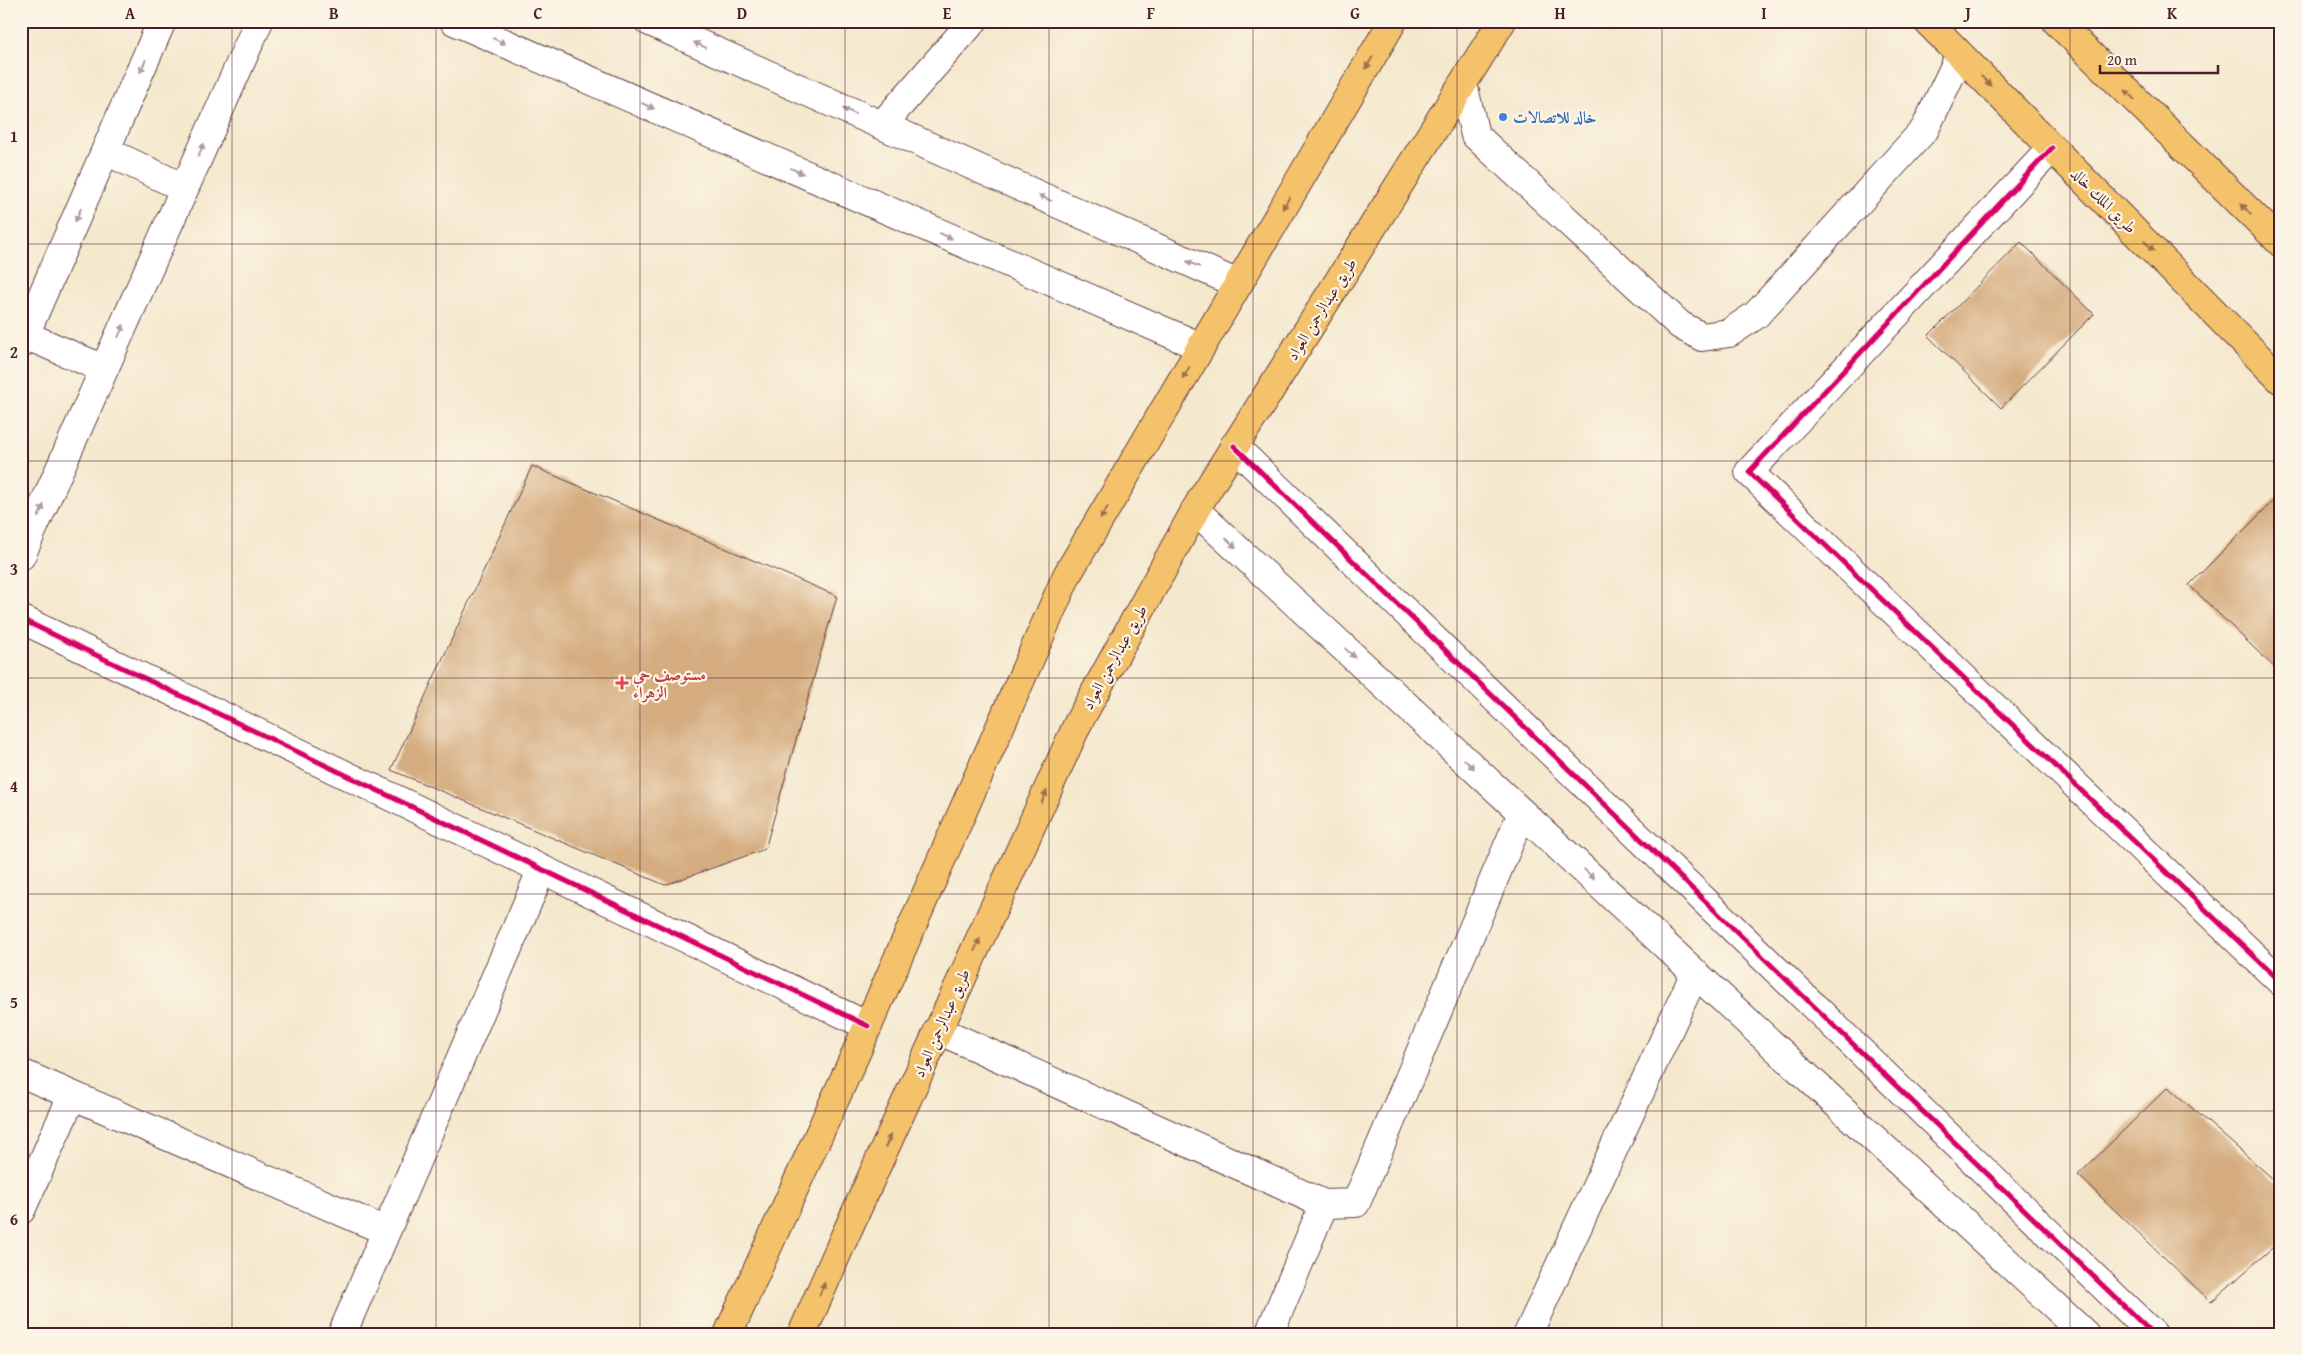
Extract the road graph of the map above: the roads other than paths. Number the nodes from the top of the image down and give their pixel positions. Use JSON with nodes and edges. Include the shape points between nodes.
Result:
{"nodes":[{"id":1,"x":162,"y":21,"type":"edge"},
{"id":2,"x":259,"y":21,"type":"edge"},
{"id":3,"x":454,"y":21,"type":"edge"},
{"id":4,"x":648,"y":21,"type":"edge"},
{"id":5,"x":973,"y":21,"type":"edge"},
{"id":6,"x":1393,"y":21,"type":"edge"},
{"id":7,"x":1502,"y":21,"type":"edge"},
{"id":8,"x":1927,"y":21,"type":"edge"},
{"id":9,"x":2056,"y":21,"type":"edge"},
{"id":10,"x":1960,"y":55,"type":"junction"},
{"id":11,"x":1463,"y":84,"type":"junction"},
{"id":12,"x":882,"y":125,"type":"junction"},
{"id":13,"x":2052,"y":148,"type":"junction"},
{"id":14,"x":106,"y":151,"type":"junction"},
{"id":15,"x":184,"y":188,"type":"junction"},
{"id":16,"x":2281,"y":243,"type":"edge"},
{"id":17,"x":1238,"y":284,"type":"junction"},
{"id":18,"x":23,"y":339,"type":"edge"},
{"id":19,"x":1201,"y":347,"type":"junction"},
{"id":20,"x":104,"y":370,"type":"junction"},
{"id":21,"x":2281,"y":380,"type":"edge"},
{"id":22,"x":1234,"y":446,"type":"junction"},
{"id":23,"x":1195,"y":510,"type":"junction"},
{"id":24,"x":21,"y":556,"type":"edge"},
{"id":25,"x":21,"y":619,"type":"edge"},
{"id":26,"x":1522,"y":813,"type":"junction"},
{"id":27,"x":542,"y":869,"type":"junction"},
{"id":28,"x":1695,"y":973,"type":"junction"},
{"id":29,"x":2281,"y":982,"type":"edge"},
{"id":30,"x":868,"y":1026,"type":"junction"},
{"id":31,"x":938,"y":1030,"type":"junction"},
{"id":32,"x":21,"y":1073,"type":"edge"},
{"id":33,"x":72,"y":1096,"type":"junction"},
{"id":34,"x":1324,"y":1204,"type":"junction"},
{"id":35,"x":21,"y":1210,"type":"edge"},
{"id":36,"x":386,"y":1231,"type":"junction"},
{"id":37,"x":342,"y":1334,"type":"edge"},
{"id":38,"x":728,"y":1334,"type":"edge"},
{"id":39,"x":802,"y":1334,"type":"edge"},
{"id":40,"x":1268,"y":1334,"type":"edge"},
{"id":41,"x":1528,"y":1334,"type":"edge"},
{"id":42,"x":2085,"y":1334,"type":"edge"},
{"id":43,"x":2153,"y":1334,"type":"edge"}],
"edges":[{"from":1,"to":14,"type":"street","one_way":true},
{"from":15,"to":2,"type":"street","one_way":true},
{"from":3,"to":19,"type":"street","one_way":true},
{"from":12,"to":4,"type":"street","one_way":true},
{"from":5,"to":12,"type":"street"},
{"from":6,"to":17,"type":"main road","one_way":true},
{"from":7,"to":11,"type":"main road","name":"طريق عبدالرحمن العواد"},
{"from":8,"to":10,"type":"main road","name":"طريق الملك خالد"},
{"from":16,"to":9,"type":"main road","one_way":true},
{"from":10,"to":11,"type":"street","via":[[1925,129],[1756,315],[1729,333],[1702,337],[1680,325],[1475,135]]},
{"from":10,"to":13,"type":"main road","name":"طريق الملك خالد","one_way":true},
{"from":11,"to":22,"type":"main road","name":"طريق عبدالرحمن العواد"},
{"from":17,"to":12,"type":"street","one_way":true},
{"from":13,"to":21,"type":"main road","name":"طريق الملك خالد","one_way":true},
{"from":13,"to":29,"type":"street","via":[[1749,472]]},
{"from":14,"to":15,"type":"street"},
{"from":14,"to":18,"type":"street","one_way":true},
{"from":20,"to":15,"type":"street","one_way":true},
{"from":17,"to":19,"type":"main road"},
{"from":18,"to":20,"type":"street"},
{"from":19,"to":30,"type":"main road","one_way":true,"via":[[1067,576]]},
{"from":24,"to":20,"type":"street","one_way":true},
{"from":22,"to":23,"type":"main road","name":"طريق عبدالرحمن العواد"},
{"from":22,"to":43,"type":"street"},
{"from":23,"to":26,"type":"street","one_way":true},
{"from":31,"to":23,"type":"main road","name":"طريق عبدالرحمن العواد","one_way":true,"via":[[1078,723]]},
{"from":25,"to":27,"type":"street"},
{"from":26,"to":28,"type":"street","one_way":true},
{"from":26,"to":34,"type":"street","via":[[1356,1204]]},
{"from":27,"to":30,"type":"street"},
{"from":27,"to":36,"type":"street"},
{"from":28,"to":41,"type":"street"},
{"from":28,"to":42,"type":"street"},
{"from":30,"to":38,"type":"main road"},
{"from":31,"to":34,"type":"street"},
{"from":39,"to":31,"type":"main road","name":"طريق عبدالرحمن العواد","one_way":true},
{"from":32,"to":33,"type":"street"},
{"from":33,"to":35,"type":"street"},
{"from":33,"to":36,"type":"street"},
{"from":34,"to":40,"type":"street"},
{"from":36,"to":37,"type":"street"}]}
